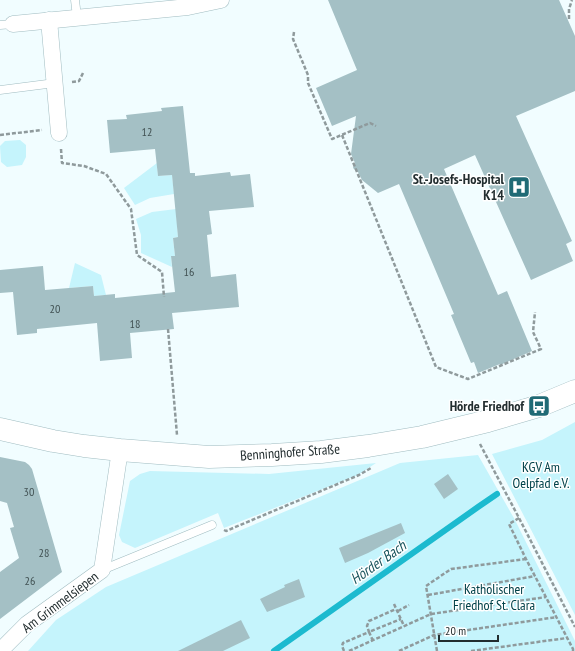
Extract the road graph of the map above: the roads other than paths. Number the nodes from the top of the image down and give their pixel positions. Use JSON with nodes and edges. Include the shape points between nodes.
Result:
{"nodes":[{"id":1,"x":75,"y":0,"type":"edge"},
{"id":2,"x":221,"y":0,"type":"edge"},
{"id":3,"x":77,"y":17,"type":"junction"},
{"id":4,"x":49,"y":20,"type":"junction"},
{"id":5,"x":6,"y":24,"type":"edge"},
{"id":6,"x":55,"y":83,"type":"junction"},
{"id":7,"x":0,"y":90,"type":"edge"},
{"id":8,"x":59,"y":131,"type":"road end"},
{"id":9,"x":575,"y":391,"type":"edge"},
{"id":10,"x":0,"y":429,"type":"edge"},
{"id":11,"x":120,"y":450,"type":"junction"},
{"id":12,"x":212,"y":525,"type":"road end"},
{"id":13,"x":102,"y":570,"type":"junction"},
{"id":14,"x":0,"y":651,"type":"edge"}],
"edges":[{"from":1,"to":3,"type":"lane"},
{"from":2,"to":3,"type":"street","via":[[188,7]]},
{"from":3,"to":4,"type":"street"},
{"from":4,"to":5,"type":"street"},
{"from":4,"to":6,"type":"street"},
{"from":6,"to":7,"type":"lane"},
{"from":6,"to":8,"type":"street"},
{"from":9,"to":11,"type":"main road","name":"Benninghofer Straße","via":[[539,406],[471,426],[407,440],[322,452],[209,457]]},
{"from":10,"to":11,"type":"main road","name":"Benninghofer Straße","via":[[53,441]]},
{"from":11,"to":13,"type":"street","name":"Am Grimmelsiepen"},
{"from":12,"to":13,"type":"lane","name":"Am Grimmelsiepen"},
{"from":13,"to":14,"type":"street","name":"Am Grimmelsiepen","via":[[27,624]]}]}
